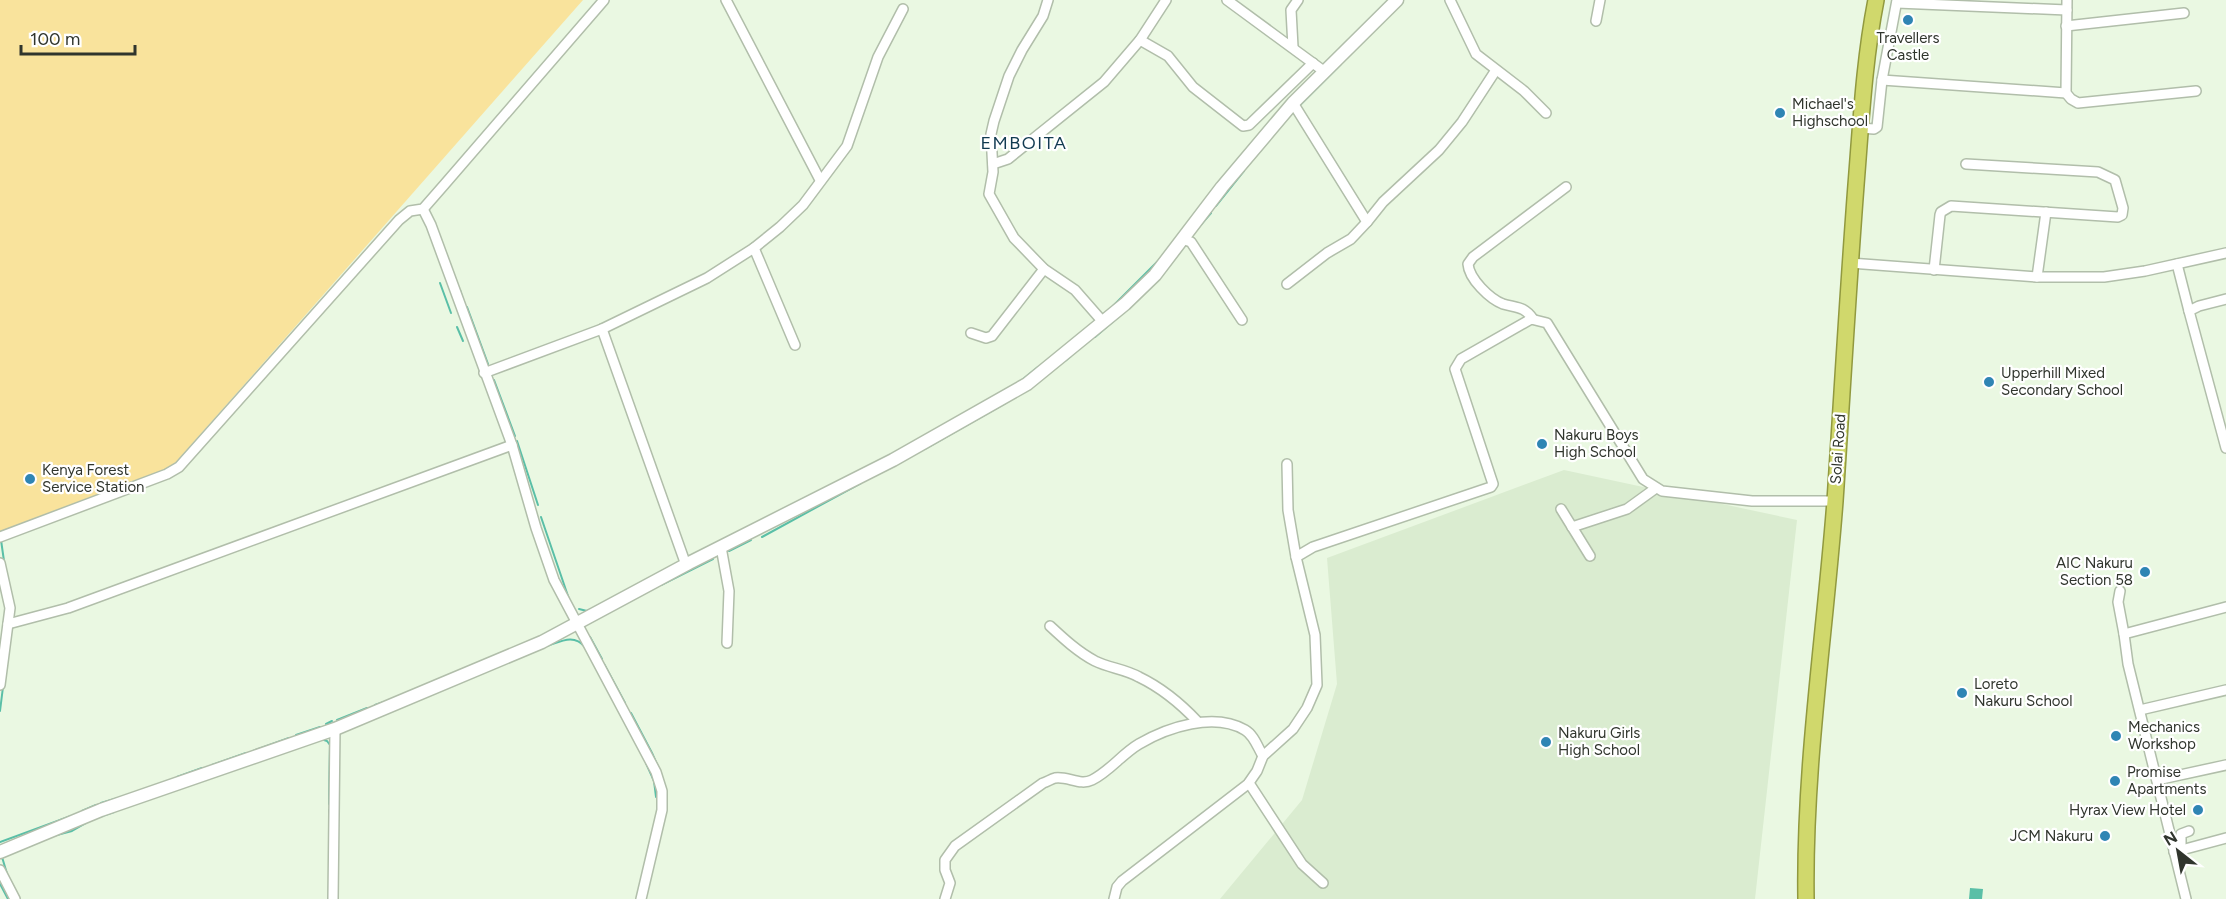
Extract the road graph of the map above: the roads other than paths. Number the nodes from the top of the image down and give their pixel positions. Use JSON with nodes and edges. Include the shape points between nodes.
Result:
{"nodes":[{"id":1,"x":604,"y":0,"type":"edge"},
{"id":2,"x":726,"y":0,"type":"edge"},
{"id":3,"x":1048,"y":0,"type":"edge"},
{"id":4,"x":1166,"y":0,"type":"edge"},
{"id":5,"x":1227,"y":0,"type":"edge"},
{"id":6,"x":1298,"y":0,"type":"edge"},
{"id":7,"x":1397,"y":0,"type":"edge"},
{"id":8,"x":1450,"y":0,"type":"edge"},
{"id":9,"x":1600,"y":0,"type":"edge"},
{"id":10,"x":1876,"y":0,"type":"edge"},
{"id":11,"x":1897,"y":2,"type":"edge"},
{"id":12,"x":2067,"y":5,"type":"edge"},
{"id":13,"x":903,"y":9,"type":"dead end"},
{"id":14,"x":2184,"y":13,"type":"dead end"},
{"id":15,"x":1596,"y":21,"type":"dead end"},
{"id":16,"x":2066,"y":26,"type":"junction"},
{"id":17,"x":1140,"y":40,"type":"junction"},
{"id":18,"x":1293,"y":47,"type":"junction"},
{"id":19,"x":1313,"y":63,"type":"junction"},
{"id":20,"x":1496,"y":70,"type":"junction"},
{"id":21,"x":1325,"y":72,"type":"junction"},
{"id":22,"x":1882,"y":80,"type":"junction"},
{"id":23,"x":2196,"y":91,"type":"dead end"},
{"id":24,"x":2066,"y":93,"type":"junction"},
{"id":25,"x":1293,"y":103,"type":"junction"},
{"id":26,"x":1546,"y":113,"type":"dead end"},
{"id":27,"x":1860,"y":128,"type":"junction"},
{"id":28,"x":993,"y":164,"type":"junction"},
{"id":29,"x":1966,"y":164,"type":"dead end"},
{"id":30,"x":820,"y":180,"type":"junction"},
{"id":31,"x":1566,"y":187,"type":"dead end"},
{"id":32,"x":423,"y":209,"type":"junction"},
{"id":33,"x":2046,"y":212,"type":"junction"},
{"id":34,"x":1367,"y":222,"type":"junction"},
{"id":35,"x":1182,"y":239,"type":"junction"},
{"id":36,"x":754,"y":248,"type":"junction"},
{"id":37,"x":2226,"y":253,"type":"edge"},
{"id":38,"x":1850,"y":263,"type":"junction"},
{"id":39,"x":2177,"y":264,"type":"junction"},
{"id":40,"x":1044,"y":269,"type":"junction"},
{"id":41,"x":1934,"y":270,"type":"junction"},
{"id":42,"x":2037,"y":278,"type":"junction"},
{"id":43,"x":1287,"y":284,"type":"dead end"},
{"id":44,"x":2226,"y":299,"type":"edge"},
{"id":45,"x":2189,"y":311,"type":"junction"},
{"id":46,"x":1533,"y":319,"type":"junction"},
{"id":47,"x":1242,"y":320,"type":"dead end"},
{"id":48,"x":1103,"y":322,"type":"junction"},
{"id":49,"x":602,"y":329,"type":"junction"},
{"id":50,"x":971,"y":333,"type":"dead end"},
{"id":51,"x":795,"y":345,"type":"dead end"},
{"id":52,"x":484,"y":373,"type":"junction"},
{"id":53,"x":512,"y":445,"type":"junction"},
{"id":54,"x":2226,"y":448,"type":"edge"},
{"id":55,"x":1287,"y":464,"type":"dead end"},
{"id":56,"x":1656,"y":488,"type":"junction"},
{"id":57,"x":1834,"y":501,"type":"junction"},
{"id":58,"x":1561,"y":509,"type":"dead end"},
{"id":59,"x":1572,"y":527,"type":"junction"},
{"id":60,"x":0,"y":537,"type":"edge"},
{"id":61,"x":721,"y":547,"type":"junction"},
{"id":62,"x":1590,"y":556,"type":"dead end"},
{"id":63,"x":1296,"y":557,"type":"junction"},
{"id":64,"x":0,"y":563,"type":"edge"},
{"id":65,"x":686,"y":565,"type":"junction"},
{"id":66,"x":2120,"y":591,"type":"dead end"},
{"id":67,"x":2226,"y":607,"type":"edge"},
{"id":68,"x":8,"y":624,"type":"junction"},
{"id":69,"x":578,"y":624,"type":"junction"},
{"id":70,"x":1050,"y":626,"type":"dead end"},
{"id":71,"x":2124,"y":634,"type":"junction"},
{"id":72,"x":3,"y":640,"type":"edge"},
{"id":73,"x":727,"y":643,"type":"dead end"},
{"id":74,"x":0,"y":685,"type":"edge"},
{"id":75,"x":2226,"y":690,"type":"edge"},
{"id":76,"x":2140,"y":710,"type":"junction"},
{"id":77,"x":1198,"y":722,"type":"junction"},
{"id":78,"x":335,"y":729,"type":"junction"},
{"id":79,"x":1263,"y":756,"type":"junction"},
{"id":80,"x":2226,"y":765,"type":"edge"},
{"id":81,"x":2157,"y":780,"type":"junction"},
{"id":82,"x":1249,"y":783,"type":"junction"},
{"id":83,"x":2189,"y":831,"type":"dead end"},
{"id":84,"x":2226,"y":838,"type":"edge"},
{"id":85,"x":2178,"y":851,"type":"junction"},
{"id":86,"x":0,"y":852,"type":"edge"},
{"id":87,"x":1805,"y":862,"type":"junction"},
{"id":88,"x":0,"y":870,"type":"edge"},
{"id":89,"x":1323,"y":882,"type":"dead end"},
{"id":90,"x":15,"y":899,"type":"edge"},
{"id":91,"x":333,"y":899,"type":"edge"},
{"id":92,"x":641,"y":899,"type":"edge"},
{"id":93,"x":945,"y":899,"type":"edge"},
{"id":94,"x":1114,"y":899,"type":"edge"},
{"id":95,"x":1801,"y":899,"type":"edge"},
{"id":96,"x":1806,"y":899,"type":"edge"},
{"id":97,"x":2186,"y":899,"type":"edge"}],
"edges":[{"from":1,"to":32,"type":"street"},
{"from":2,"to":30,"type":"street"},
{"from":3,"to":28,"type":"street","via":[[1010,76],[994,121]]},
{"from":4,"to":17,"type":"street"},
{"from":5,"to":18,"type":"street"},
{"from":6,"to":18,"type":"street","via":[[1291,10]]},
{"from":7,"to":21,"type":"street"},
{"from":8,"to":20,"type":"street","via":[[1476,54]]},
{"from":9,"to":15,"type":"street"},
{"from":10,"to":27,"type":"highway","name":"Solai Road"},
{"from":11,"to":12,"type":"street"},
{"from":11,"to":22,"type":"street"},
{"from":12,"to":16,"type":"street"},
{"from":13,"to":30,"type":"street","via":[[878,57],[847,146]]},
{"from":14,"to":16,"type":"street"},
{"from":16,"to":24,"type":"street"},
{"from":17,"to":19,"type":"street","via":[[1168,56],[1193,87],[1243,126],[1249,125]]},
{"from":17,"to":28,"type":"street","via":[[1104,82],[1008,159]]},
{"from":18,"to":19,"type":"street"},
{"from":19,"to":21,"type":"street"},
{"from":20,"to":26,"type":"street"},
{"from":20,"to":34,"type":"street","via":[[1439,150]]},
{"from":21,"to":25,"type":"street"},
{"from":22,"to":24,"type":"street"},
{"from":22,"to":27,"type":"street","via":[[1877,127]]},
{"from":23,"to":24,"type":"street","via":[[2078,103]]},
{"from":25,"to":34,"type":"street"},
{"from":25,"to":35,"type":"street"},
{"from":27,"to":38,"type":"highway","name":"Solai Road"},
{"from":28,"to":40,"type":"street","via":[[989,194],[1014,238]]},
{"from":29,"to":33,"type":"street","via":[[2098,172],[2115,180],[2122,208],[2118,217]]},
{"from":30,"to":36,"type":"street","via":[[803,204]]},
{"from":31,"to":46,"type":"street","via":[[1468,264],[1471,276],[1496,300],[1522,307]]},
{"from":32,"to":52,"type":"street"},
{"from":32,"to":60,"type":"street","via":[[399,220],[179,467]]},
{"from":33,"to":41,"type":"street","via":[[1951,206],[1945,209],[1940,215]]},
{"from":33,"to":42,"type":"street"},
{"from":34,"to":43,"type":"street","via":[[1351,239]]},
{"from":35,"to":47,"type":"street","via":[[1191,242]]},
{"from":35,"to":48,"type":"street","via":[[1155,275]]},
{"from":36,"to":49,"type":"street","via":[[707,278]]},
{"from":36,"to":51,"type":"street"},
{"from":37,"to":39,"type":"street"},
{"from":38,"to":41,"type":"street"},
{"from":38,"to":57,"type":"highway","name":"Solai Road"},
{"from":39,"to":42,"type":"street","via":[[2104,277]]},
{"from":39,"to":45,"type":"street"},
{"from":40,"to":48,"type":"street","via":[[1075,290]]},
{"from":40,"to":50,"type":"street","via":[[992,336]]},
{"from":41,"to":42,"type":"street"},
{"from":44,"to":45,"type":"street"},
{"from":45,"to":54,"type":"street"},
{"from":46,"to":56,"type":"street","via":[[1547,323],[1643,479]]},
{"from":46,"to":63,"type":"street","via":[[1461,359],[1455,369],[1491,487],[1313,547]]},
{"from":48,"to":61,"type":"street","via":[[1027,384],[893,460]]},
{"from":49,"to":52,"type":"street"},
{"from":49,"to":65,"type":"street"},
{"from":52,"to":53,"type":"street"},
{"from":53,"to":68,"type":"street","via":[[68,608]]},
{"from":53,"to":69,"type":"street","via":[[554,580]]},
{"from":55,"to":63,"type":"street","via":[[1288,510]]},
{"from":56,"to":57,"type":"street","via":[[1752,501]]},
{"from":56,"to":59,"type":"street","via":[[1627,509]]},
{"from":57,"to":87,"type":"highway","name":"Solai Road"},
{"from":58,"to":59,"type":"street"},
{"from":59,"to":62,"type":"street"},
{"from":61,"to":65,"type":"street"},
{"from":61,"to":73,"type":"street","via":[[729,591]]},
{"from":63,"to":79,"type":"street","via":[[1315,635],[1317,685],[1293,729]]},
{"from":64,"to":68,"type":"street","via":[[10,608]]},
{"from":65,"to":69,"type":"street"},
{"from":66,"to":71,"type":"street","via":[[2118,602]]},
{"from":67,"to":71,"type":"street"},
{"from":68,"to":72,"type":"street"},
{"from":69,"to":78,"type":"street"},
{"from":69,"to":92,"type":"street","via":[[656,772],[662,791],[662,810]]},
{"from":70,"to":77,"type":"street","via":[[1095,661],[1151,683]]},
{"from":71,"to":76,"type":"street"},
{"from":72,"to":74,"type":"street"},
{"from":75,"to":76,"type":"street"},
{"from":76,"to":81,"type":"street"},
{"from":77,"to":79,"type":"street","via":[[1223,723],[1246,730]]},
{"from":77,"to":93,"type":"street","via":[[1138,744],[1088,782],[1055,778],[1014,803],[955,846],[945,860],[950,883]]},
{"from":78,"to":86,"type":"street","via":[[101,810]]},
{"from":78,"to":91,"type":"street"},
{"from":79,"to":82,"type":"street"},
{"from":80,"to":81,"type":"street"},
{"from":81,"to":85,"type":"street"},
{"from":82,"to":89,"type":"street","via":[[1302,864]]},
{"from":82,"to":94,"type":"street","via":[[1122,881]]},
{"from":83,"to":85,"type":"street","via":[[2181,834]]},
{"from":84,"to":85,"type":"street"},
{"from":85,"to":97,"type":"street"},
{"from":87,"to":95,"type":"highway"},
{"from":87,"to":96,"type":"highway","name":"Solai Road"},
{"from":88,"to":90,"type":"street"}]}
